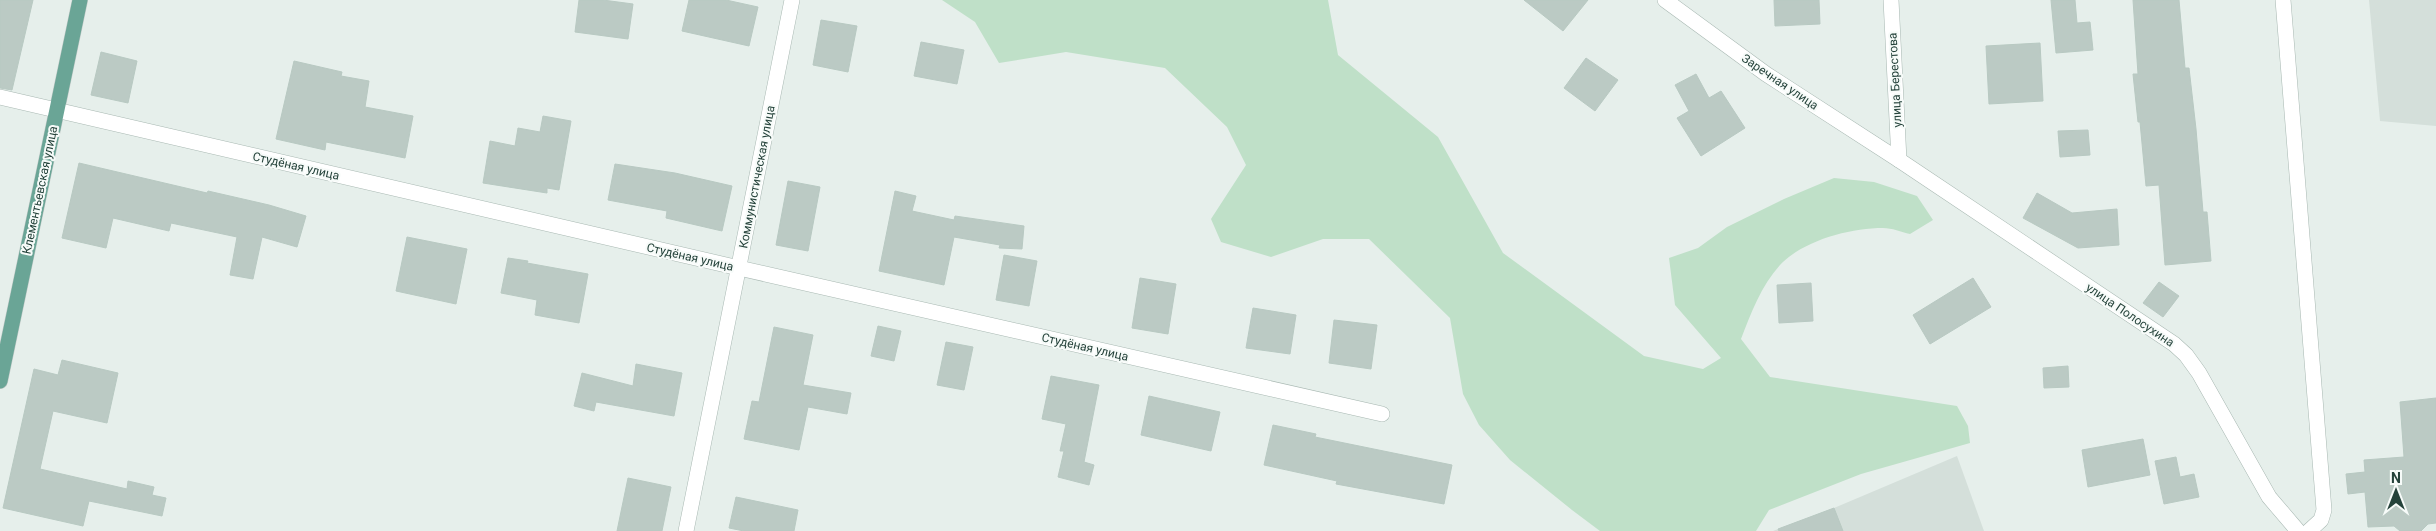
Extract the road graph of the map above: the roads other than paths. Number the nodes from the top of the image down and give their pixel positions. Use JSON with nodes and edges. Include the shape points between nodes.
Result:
{"nodes":[{"id":1,"x":80,"y":0,"type":"edge"},
{"id":2,"x":792,"y":0,"type":"edge"},
{"id":3,"x":1664,"y":0,"type":"edge"},
{"id":4,"x":1891,"y":0,"type":"edge"},
{"id":5,"x":2284,"y":0,"type":"edge"},
{"id":6,"x":0,"y":97,"type":"edge"},
{"id":7,"x":57,"y":110,"type":"junction"},
{"id":8,"x":1899,"y":160,"type":"junction"},
{"id":9,"x":739,"y":268,"type":"junction"},
{"id":10,"x":0,"y":381,"type":"edge"},
{"id":11,"x":1382,"y":414,"type":"dead end"},
{"id":12,"x":686,"y":531,"type":"edge"},
{"id":13,"x":2298,"y":531,"type":"edge"},
{"id":14,"x":2309,"y":531,"type":"edge"}],
"edges":[{"from":1,"to":7,"type":"main road","name":"Клементьевская улица"},
{"from":2,"to":9,"type":"street","name":"Коммунистическая улица"},
{"from":3,"to":8,"type":"street","name":"Заречная улица","via":[[1766,74]]},
{"from":4,"to":8,"type":"street","name":"улица Берестова"},
{"from":5,"to":14,"type":"street","via":[[2324,510],[2322,520]]},
{"from":6,"to":7,"type":"street","name":"Студёная улица"},
{"from":7,"to":9,"type":"street","name":"Студёная улица"},
{"from":7,"to":10,"type":"main road","name":"Клементьевская улица"},
{"from":8,"to":13,"type":"street","name":"улица Полосухина","via":[[2186,355],[2268,497]]},
{"from":9,"to":11,"type":"street","name":"Студёная улица"},
{"from":9,"to":12,"type":"street","name":"Коммунистическая улица"}]}
